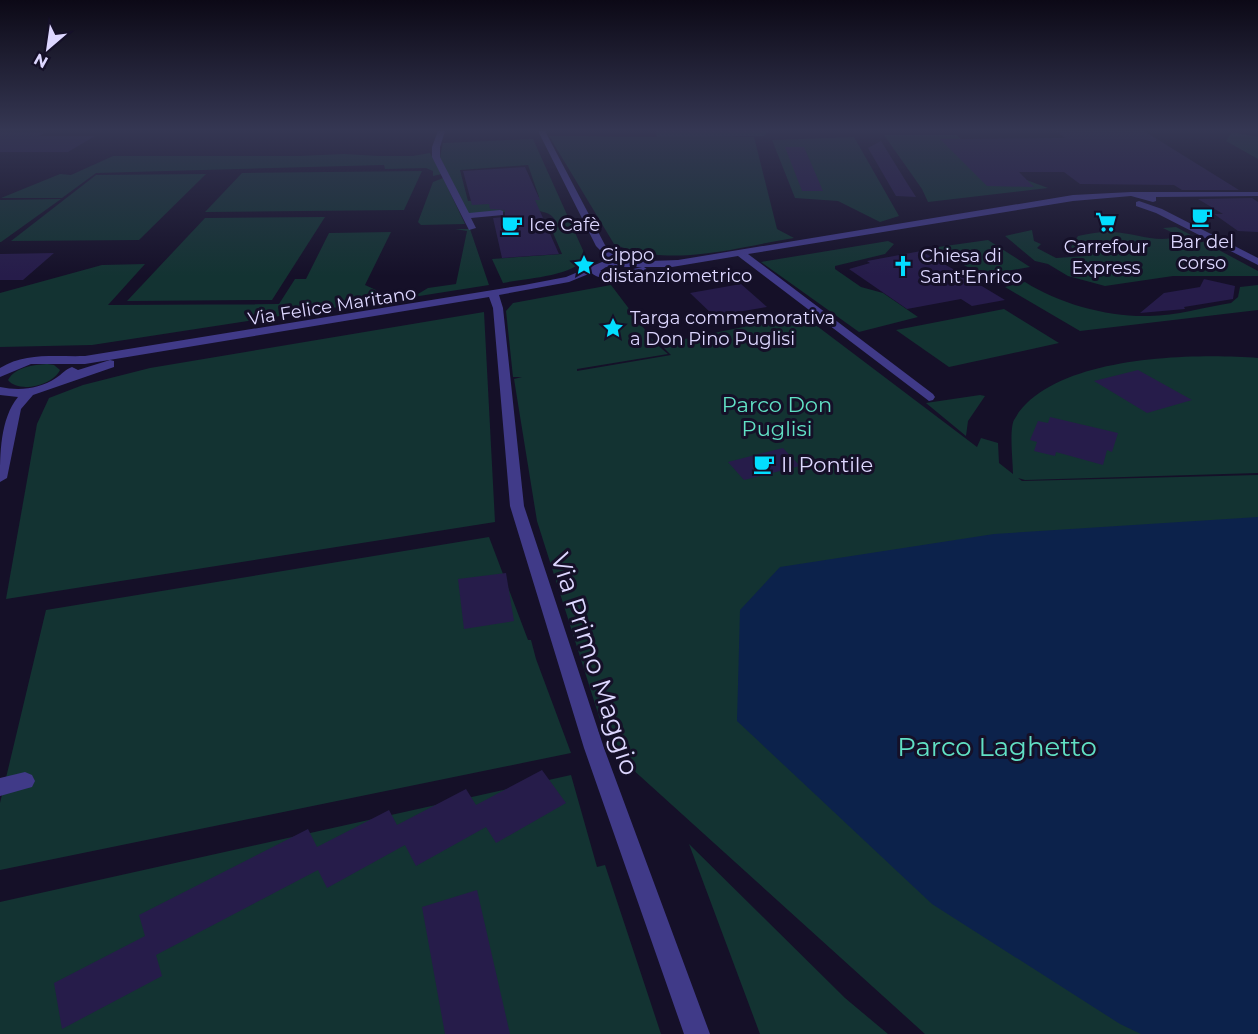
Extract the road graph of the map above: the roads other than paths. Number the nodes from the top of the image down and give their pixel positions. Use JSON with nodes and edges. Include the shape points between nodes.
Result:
{"nodes":[{"id":1,"x":448,"y":179,"type":"edge"},
{"id":2,"x":566,"y":179,"type":"edge"},
{"id":3,"x":1120,"y":186,"type":"dead end"},
{"id":4,"x":1258,"y":194,"type":"edge"},
{"id":5,"x":1180,"y":196,"type":"junction"},
{"id":6,"x":1132,"y":198,"type":"junction"},
{"id":7,"x":1153,"y":201,"type":"junction"},
{"id":8,"x":1159,"y":212,"type":"junction"},
{"id":9,"x":500,"y":213,"type":"dead end"},
{"id":10,"x":467,"y":216,"type":"junction"},
{"id":11,"x":472,"y":228,"type":"dead end"},
{"id":12,"x":593,"y":231,"type":"junction"},
{"id":13,"x":601,"y":246,"type":"junction"},
{"id":14,"x":740,"y":253,"type":"junction"},
{"id":15,"x":684,"y":262,"type":"junction"},
{"id":16,"x":1258,"y":262,"type":"edge"},
{"id":17,"x":597,"y":267,"type":"junction"},
{"id":18,"x":624,"y":268,"type":"junction"},
{"id":19,"x":606,"y":277,"type":"junction"},
{"id":20,"x":494,"y":295,"type":"junction"},
{"id":21,"x":68,"y":361,"type":"junction"},
{"id":22,"x":0,"y":364,"type":"edge"},
{"id":23,"x":16,"y":364,"type":"junction"},
{"id":24,"x":0,"y":373,"type":"edge"},
{"id":25,"x":66,"y":378,"type":"junction"},
{"id":26,"x":0,"y":391,"type":"edge"},
{"id":27,"x":29,"y":392,"type":"junction"},
{"id":28,"x":929,"y":397,"type":"dead end"},
{"id":29,"x":2,"y":455,"type":"edge"},
{"id":30,"x":0,"y":478,"type":"edge"},
{"id":31,"x":25,"y":781,"type":"dead end"},
{"id":32,"x":0,"y":786,"type":"edge"},
{"id":33,"x":697,"y":1034,"type":"edge"}],
"edges":[{"from":1,"to":10,"type":"street"},
{"from":2,"to":12,"type":"street"},
{"from":3,"to":6,"type":"street"},
{"from":4,"to":5,"type":"street"},
{"from":5,"to":6,"type":"street"},
{"from":5,"to":7,"type":"street"},
{"from":6,"to":7,"type":"street"},
{"from":6,"to":8,"type":"street"},
{"from":6,"to":14,"type":"street","via":[[1073,198]]},
{"from":7,"to":8,"type":"street"},
{"from":8,"to":16,"type":"street"},
{"from":9,"to":10,"type":"street"},
{"from":10,"to":11,"type":"street"},
{"from":12,"to":13,"type":"street"},
{"from":12,"to":15,"type":"street","via":[[607,246],[624,255]]},
{"from":13,"to":17,"type":"street"},
{"from":13,"to":18,"type":"street"},
{"from":14,"to":15,"type":"street"},
{"from":14,"to":28,"type":"street"},
{"from":15,"to":18,"type":"street"},
{"from":17,"to":18,"type":"street","name":"Via Felice Maritano"},
{"from":17,"to":19,"type":"street","via":[[595,272]]},
{"from":17,"to":20,"type":"street","name":"Via Felice Maritano","via":[[569,279]]},
{"from":18,"to":19,"type":"street","name":"Via Felice Maritano","via":[[618,277]]},
{"from":19,"to":20,"type":"street","name":"Via Felice Maritano"},
{"from":20,"to":21,"type":"street","name":"Via Felice Maritano"},
{"from":20,"to":25,"type":"street","name":"Via Felice Maritano","via":[[135,357]]},
{"from":20,"to":33,"type":"street","name":"Via Primo Maggio","via":[[517,506],[594,748]]},
{"from":21,"to":23,"type":"street","name":"Via Felice Maritano","via":[[46,358]]},
{"from":21,"to":25,"type":"street","via":[[73,366]]},
{"from":22,"to":23,"type":"street"},
{"from":23,"to":24,"type":"street"},
{"from":25,"to":27,"type":"street","name":"Via Felice Maritano"},
{"from":26,"to":27,"type":"street"},
{"from":27,"to":29,"type":"street","via":[[15,408]]},
{"from":29,"to":30,"type":"street"},
{"from":31,"to":32,"type":"street"}]}
